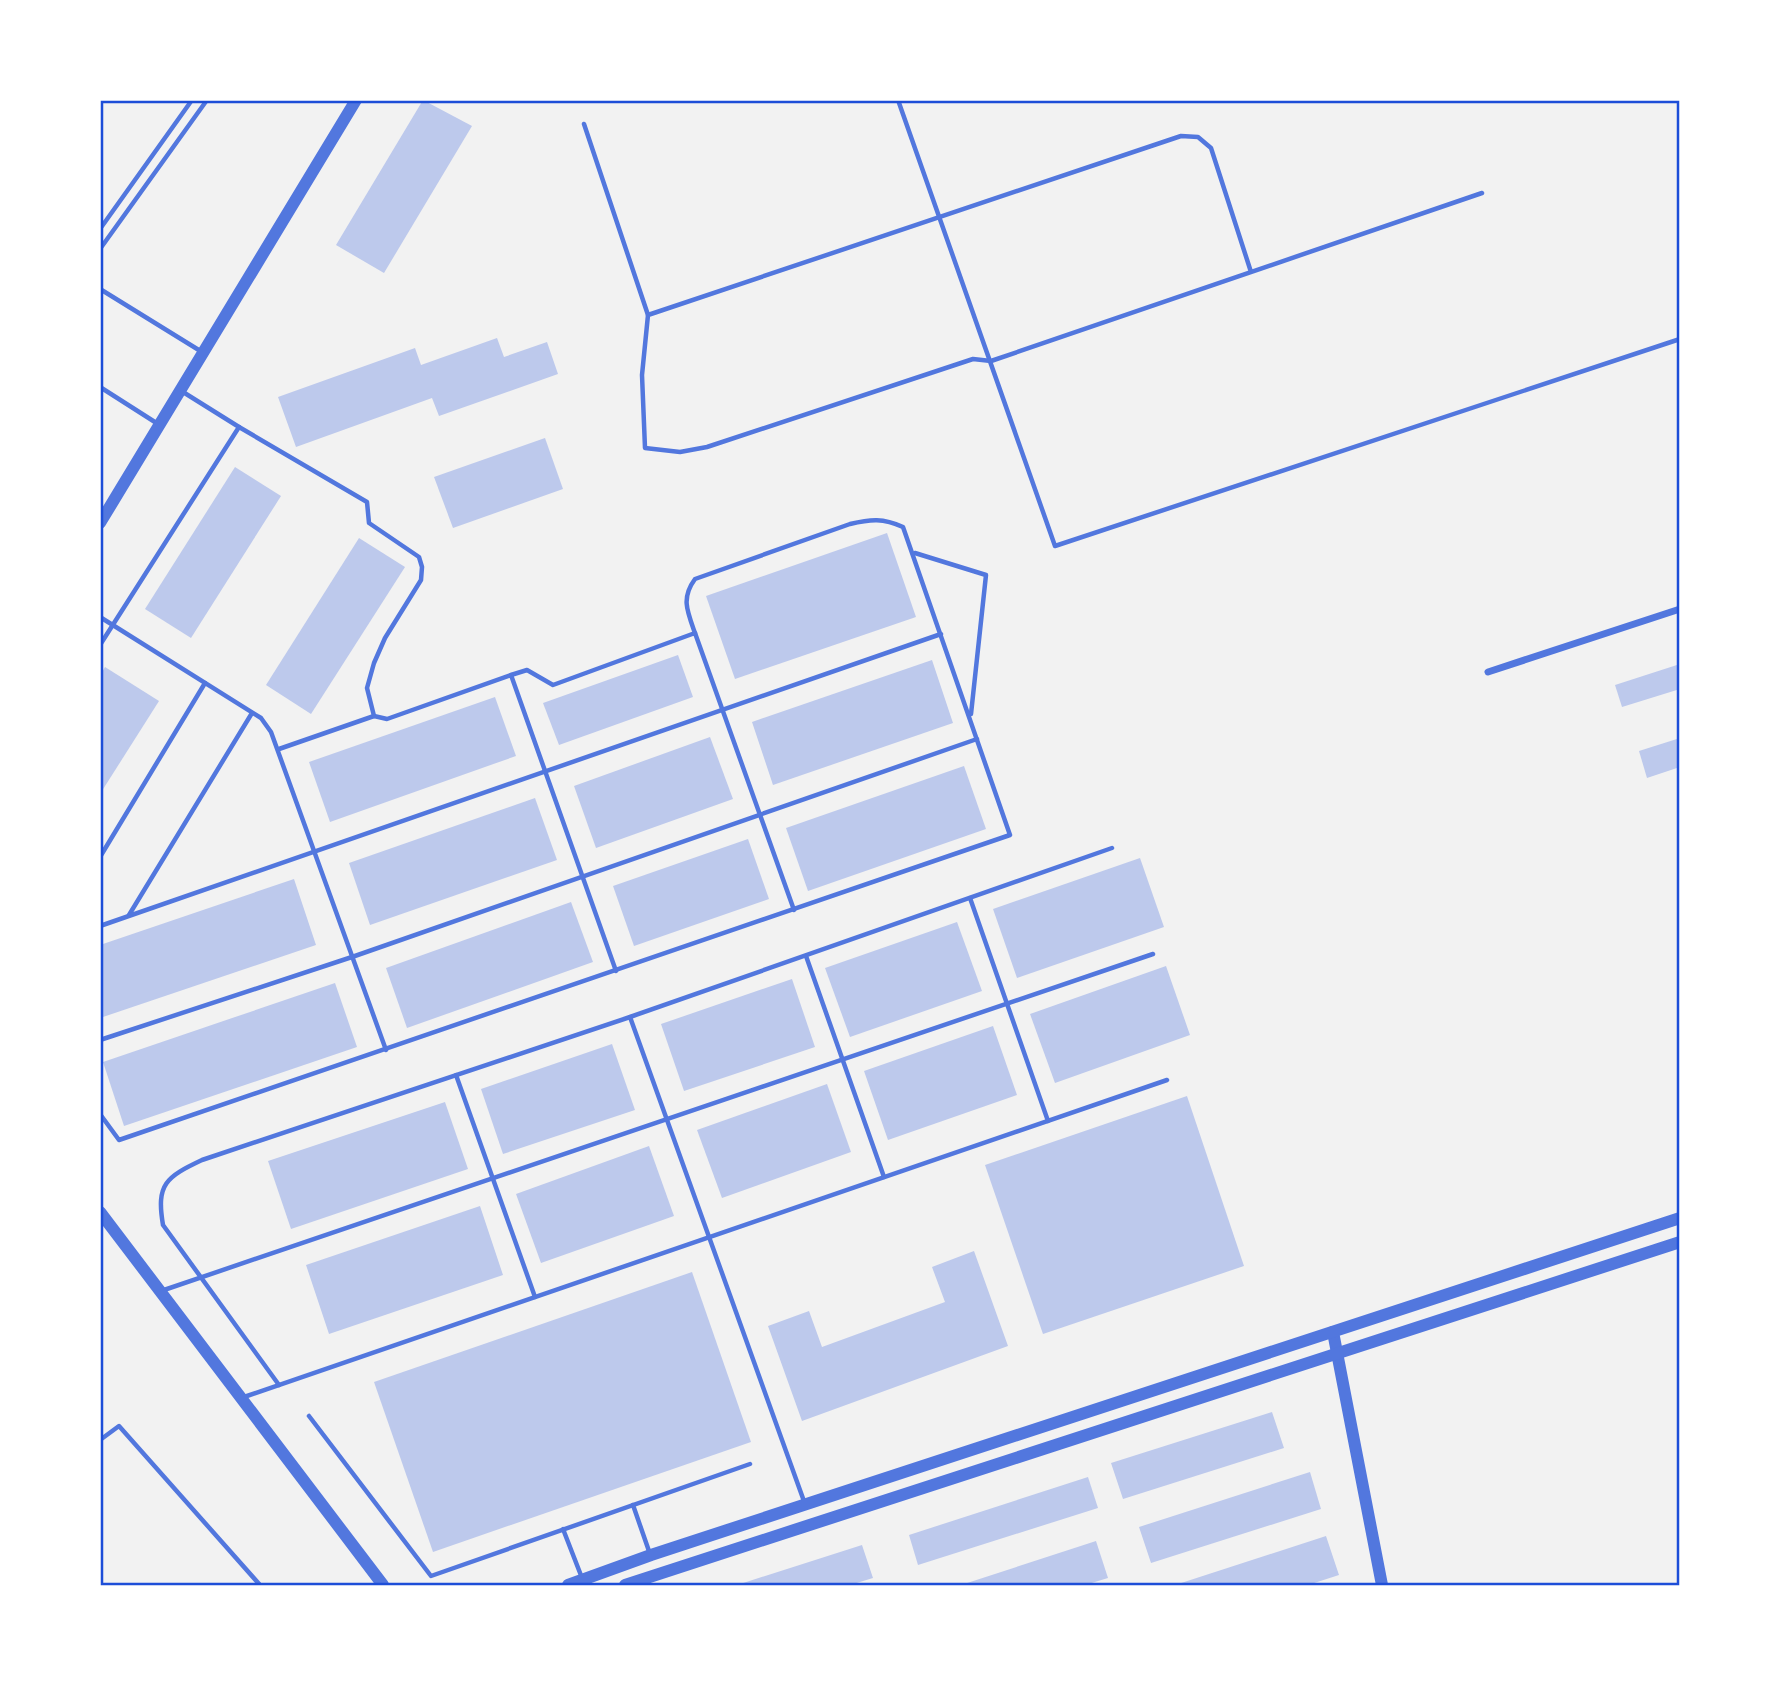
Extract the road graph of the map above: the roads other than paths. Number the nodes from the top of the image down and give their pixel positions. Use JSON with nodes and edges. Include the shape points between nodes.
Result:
{"nodes":[{"id":1,"x":192,"y":100,"type":"edge"},
{"id":2,"x":207,"y":100,"type":"edge"},
{"id":3,"x":356,"y":100,"type":"edge"},
{"id":4,"x":898,"y":100,"type":"edge"},
{"id":5,"x":584,"y":124,"type":"dead end"},
{"id":6,"x":1482,"y":193,"type":"dead end"},
{"id":7,"x":940,"y":215,"type":"junction"},
{"id":8,"x":100,"y":229,"type":"edge"},
{"id":9,"x":100,"y":249,"type":"edge"},
{"id":10,"x":1251,"y":272,"type":"junction"},
{"id":11,"x":100,"y":289,"type":"edge"},
{"id":12,"x":648,"y":315,"type":"junction"},
{"id":13,"x":1680,"y":339,"type":"edge"},
{"id":14,"x":203,"y":352,"type":"junction"},
{"id":15,"x":991,"y":361,"type":"junction"},
{"id":16,"x":100,"y":387,"type":"edge"},
{"id":17,"x":180,"y":390,"type":"junction"},
{"id":18,"x":159,"y":424,"type":"junction"},
{"id":19,"x":239,"y":427,"type":"junction"},
{"id":20,"x":100,"y":523,"type":"edge"},
{"id":21,"x":914,"y":553,"type":"junction"},
{"id":22,"x":1680,"y":609,"type":"edge"},
{"id":23,"x":100,"y":617,"type":"edge"},
{"id":24,"x":112,"y":625,"type":"junction"},
{"id":25,"x":695,"y":633,"type":"junction"},
{"id":26,"x":941,"y":634,"type":"junction"},
{"id":27,"x":100,"y":645,"type":"edge"},
{"id":28,"x":1488,"y":672,"type":"dead end"},
{"id":29,"x":511,"y":675,"type":"junction"},
{"id":30,"x":205,"y":683,"type":"junction"},
{"id":31,"x":723,"y":710,"type":"junction"},
{"id":32,"x":252,"y":713,"type":"junction"},
{"id":33,"x":374,"y":716,"type":"junction"},
{"id":34,"x":970,"y":719,"type":"junction"},
{"id":35,"x":977,"y":739,"type":"junction"},
{"id":36,"x":279,"y":749,"type":"junction"},
{"id":37,"x":545,"y":772,"type":"junction"},
{"id":38,"x":760,"y":815,"type":"junction"},
{"id":39,"x":1112,"y":848,"type":"dead end"},
{"id":40,"x":316,"y":853,"type":"junction"},
{"id":41,"x":100,"y":857,"type":"edge"},
{"id":42,"x":583,"y":877,"type":"junction"},
{"id":43,"x":970,"y":898,"type":"junction"},
{"id":44,"x":794,"y":910,"type":"junction"},
{"id":45,"x":128,"y":917,"type":"junction"},
{"id":46,"x":100,"y":926,"type":"edge"},
{"id":47,"x":1153,"y":954,"type":"dead end"},
{"id":48,"x":806,"y":956,"type":"junction"},
{"id":49,"x":352,"y":957,"type":"junction"},
{"id":50,"x":616,"y":971,"type":"junction"},
{"id":51,"x":1008,"y":1004,"type":"junction"},
{"id":52,"x":630,"y":1017,"type":"junction"},
{"id":53,"x":100,"y":1040,"type":"edge"},
{"id":54,"x":386,"y":1050,"type":"junction"},
{"id":55,"x":843,"y":1060,"type":"junction"},
{"id":56,"x":456,"y":1075,"type":"junction"},
{"id":57,"x":1167,"y":1080,"type":"dead end"},
{"id":58,"x":100,"y":1114,"type":"edge"},
{"id":59,"x":666,"y":1121,"type":"junction"},
{"id":60,"x":1048,"y":1121,"type":"junction"},
{"id":61,"x":884,"y":1177,"type":"junction"},
{"id":62,"x":494,"y":1179,"type":"junction"},
{"id":63,"x":100,"y":1212,"type":"edge"},
{"id":64,"x":1680,"y":1218,"type":"edge"},
{"id":65,"x":707,"y":1238,"type":"junction"},
{"id":66,"x":1680,"y":1242,"type":"edge"},
{"id":67,"x":202,"y":1278,"type":"junction"},
{"id":68,"x":160,"y":1292,"type":"junction"},
{"id":69,"x":536,"y":1297,"type":"junction"},
{"id":70,"x":1333,"y":1332,"type":"junction"},
{"id":71,"x":1336,"y":1355,"type":"junction"},
{"id":72,"x":279,"y":1384,"type":"junction"},
{"id":73,"x":241,"y":1398,"type":"junction"},
{"id":74,"x":309,"y":1416,"type":"dead end"},
{"id":75,"x":100,"y":1440,"type":"edge"},
{"id":76,"x":750,"y":1464,"type":"dead end"},
{"id":77,"x":805,"y":1504,"type":"junction"},
{"id":78,"x":633,"y":1505,"type":"junction"},
{"id":79,"x":563,"y":1530,"type":"junction"},
{"id":80,"x":650,"y":1555,"type":"junction"},
{"id":81,"x":582,"y":1579,"type":"junction"},
{"id":82,"x":260,"y":1585,"type":"edge"},
{"id":83,"x":383,"y":1585,"type":"edge"},
{"id":84,"x":568,"y":1585,"type":"edge"},
{"id":85,"x":625,"y":1585,"type":"edge"},
{"id":86,"x":1382,"y":1585,"type":"edge"}],
"edges":[{"from":1,"to":8,"type":"lane"},
{"from":2,"to":9,"type":"lane"},
{"from":3,"to":14,"type":"street"},
{"from":4,"to":7,"type":"lane"},
{"from":5,"to":12,"type":"lane"},
{"from":6,"to":10,"type":"lane"},
{"from":7,"to":10,"type":"lane","via":[[1181,136],[1198,137],[1211,148]]},
{"from":7,"to":12,"type":"lane"},
{"from":7,"to":15,"type":"lane"},
{"from":10,"to":15,"type":"lane"},
{"from":11,"to":14,"type":"lane"},
{"from":12,"to":15,"type":"lane","via":[[642,375],[645,448],[680,453],[973,359]]},
{"from":13,"to":15,"type":"lane","via":[[1055,546]]},
{"from":14,"to":17,"type":"street"},
{"from":16,"to":18,"type":"lane"},
{"from":17,"to":18,"type":"street"},
{"from":17,"to":19,"type":"lane"},
{"from":18,"to":20,"type":"street"},
{"from":19,"to":24,"type":"lane"},
{"from":19,"to":33,"type":"lane","via":[[367,502],[369,523],[419,557],[421,580],[374,663],[368,688]]},
{"from":21,"to":25,"type":"lane","via":[[903,527],[871,519],[695,579],[685,604]]},
{"from":21,"to":26,"type":"lane"},
{"from":21,"to":34,"type":"lane","via":[[986,575]]},
{"from":22,"to":28,"type":"street"},
{"from":23,"to":24,"type":"lane"},
{"from":24,"to":27,"type":"lane"},
{"from":24,"to":30,"type":"lane"},
{"from":25,"to":29,"type":"lane","via":[[553,685],[527,670]]},
{"from":25,"to":31,"type":"lane"},
{"from":26,"to":31,"type":"lane"},
{"from":26,"to":34,"type":"lane"},
{"from":29,"to":33,"type":"lane","via":[[387,719]]},
{"from":29,"to":37,"type":"lane"},
{"from":30,"to":32,"type":"lane"},
{"from":30,"to":41,"type":"lane"},
{"from":31,"to":37,"type":"lane"},
{"from":31,"to":38,"type":"lane"},
{"from":32,"to":36,"type":"lane","via":[[261,718]]},
{"from":32,"to":45,"type":"lane"},
{"from":33,"to":36,"type":"lane"},
{"from":34,"to":35,"type":"lane"},
{"from":35,"to":38,"type":"lane"},
{"from":35,"to":44,"type":"lane","via":[[1010,835]]},
{"from":36,"to":40,"type":"lane"},
{"from":37,"to":40,"type":"lane"},
{"from":37,"to":42,"type":"lane"},
{"from":38,"to":42,"type":"lane"},
{"from":38,"to":44,"type":"lane"},
{"from":39,"to":43,"type":"lane"},
{"from":40,"to":45,"type":"lane"},
{"from":40,"to":49,"type":"lane"},
{"from":42,"to":49,"type":"lane"},
{"from":42,"to":50,"type":"lane"},
{"from":43,"to":48,"type":"lane"},
{"from":43,"to":51,"type":"lane"},
{"from":44,"to":50,"type":"lane"},
{"from":45,"to":46,"type":"lane"},
{"from":47,"to":51,"type":"lane"},
{"from":48,"to":52,"type":"lane"},
{"from":48,"to":55,"type":"lane"},
{"from":49,"to":53,"type":"lane"},
{"from":49,"to":54,"type":"lane"},
{"from":50,"to":54,"type":"lane"},
{"from":51,"to":55,"type":"lane"},
{"from":51,"to":60,"type":"lane"},
{"from":52,"to":56,"type":"lane"},
{"from":52,"to":59,"type":"lane"},
{"from":54,"to":58,"type":"lane","via":[[119,1140]]},
{"from":55,"to":59,"type":"lane"},
{"from":55,"to":61,"type":"lane"},
{"from":56,"to":62,"type":"lane"},
{"from":56,"to":67,"type":"lane","via":[[178,1171],[163,1185],[163,1226]]},
{"from":57,"to":60,"type":"lane"},
{"from":59,"to":62,"type":"lane"},
{"from":59,"to":65,"type":"lane"},
{"from":60,"to":61,"type":"lane"},
{"from":61,"to":65,"type":"lane"},
{"from":62,"to":67,"type":"lane"},
{"from":62,"to":69,"type":"lane"},
{"from":63,"to":68,"type":"street"},
{"from":64,"to":70,"type":"street"},
{"from":65,"to":69,"type":"lane"},
{"from":65,"to":77,"type":"lane"},
{"from":66,"to":71,"type":"street"},
{"from":67,"to":68,"type":"lane"},
{"from":67,"to":72,"type":"lane"},
{"from":68,"to":73,"type":"street"},
{"from":69,"to":72,"type":"lane"},
{"from":70,"to":71,"type":"street"},
{"from":70,"to":77,"type":"street"},
{"from":71,"to":85,"type":"street"},
{"from":71,"to":86,"type":"street"},
{"from":72,"to":73,"type":"lane"},
{"from":73,"to":83,"type":"street"},
{"from":74,"to":79,"type":"lane","via":[[431,1576]]},
{"from":75,"to":82,"type":"lane","via":[[119,1426]]},
{"from":76,"to":78,"type":"lane"},
{"from":77,"to":80,"type":"street"},
{"from":78,"to":79,"type":"lane"},
{"from":78,"to":80,"type":"lane"},
{"from":79,"to":81,"type":"lane"},
{"from":80,"to":81,"type":"street"},
{"from":81,"to":84,"type":"street"}]}
